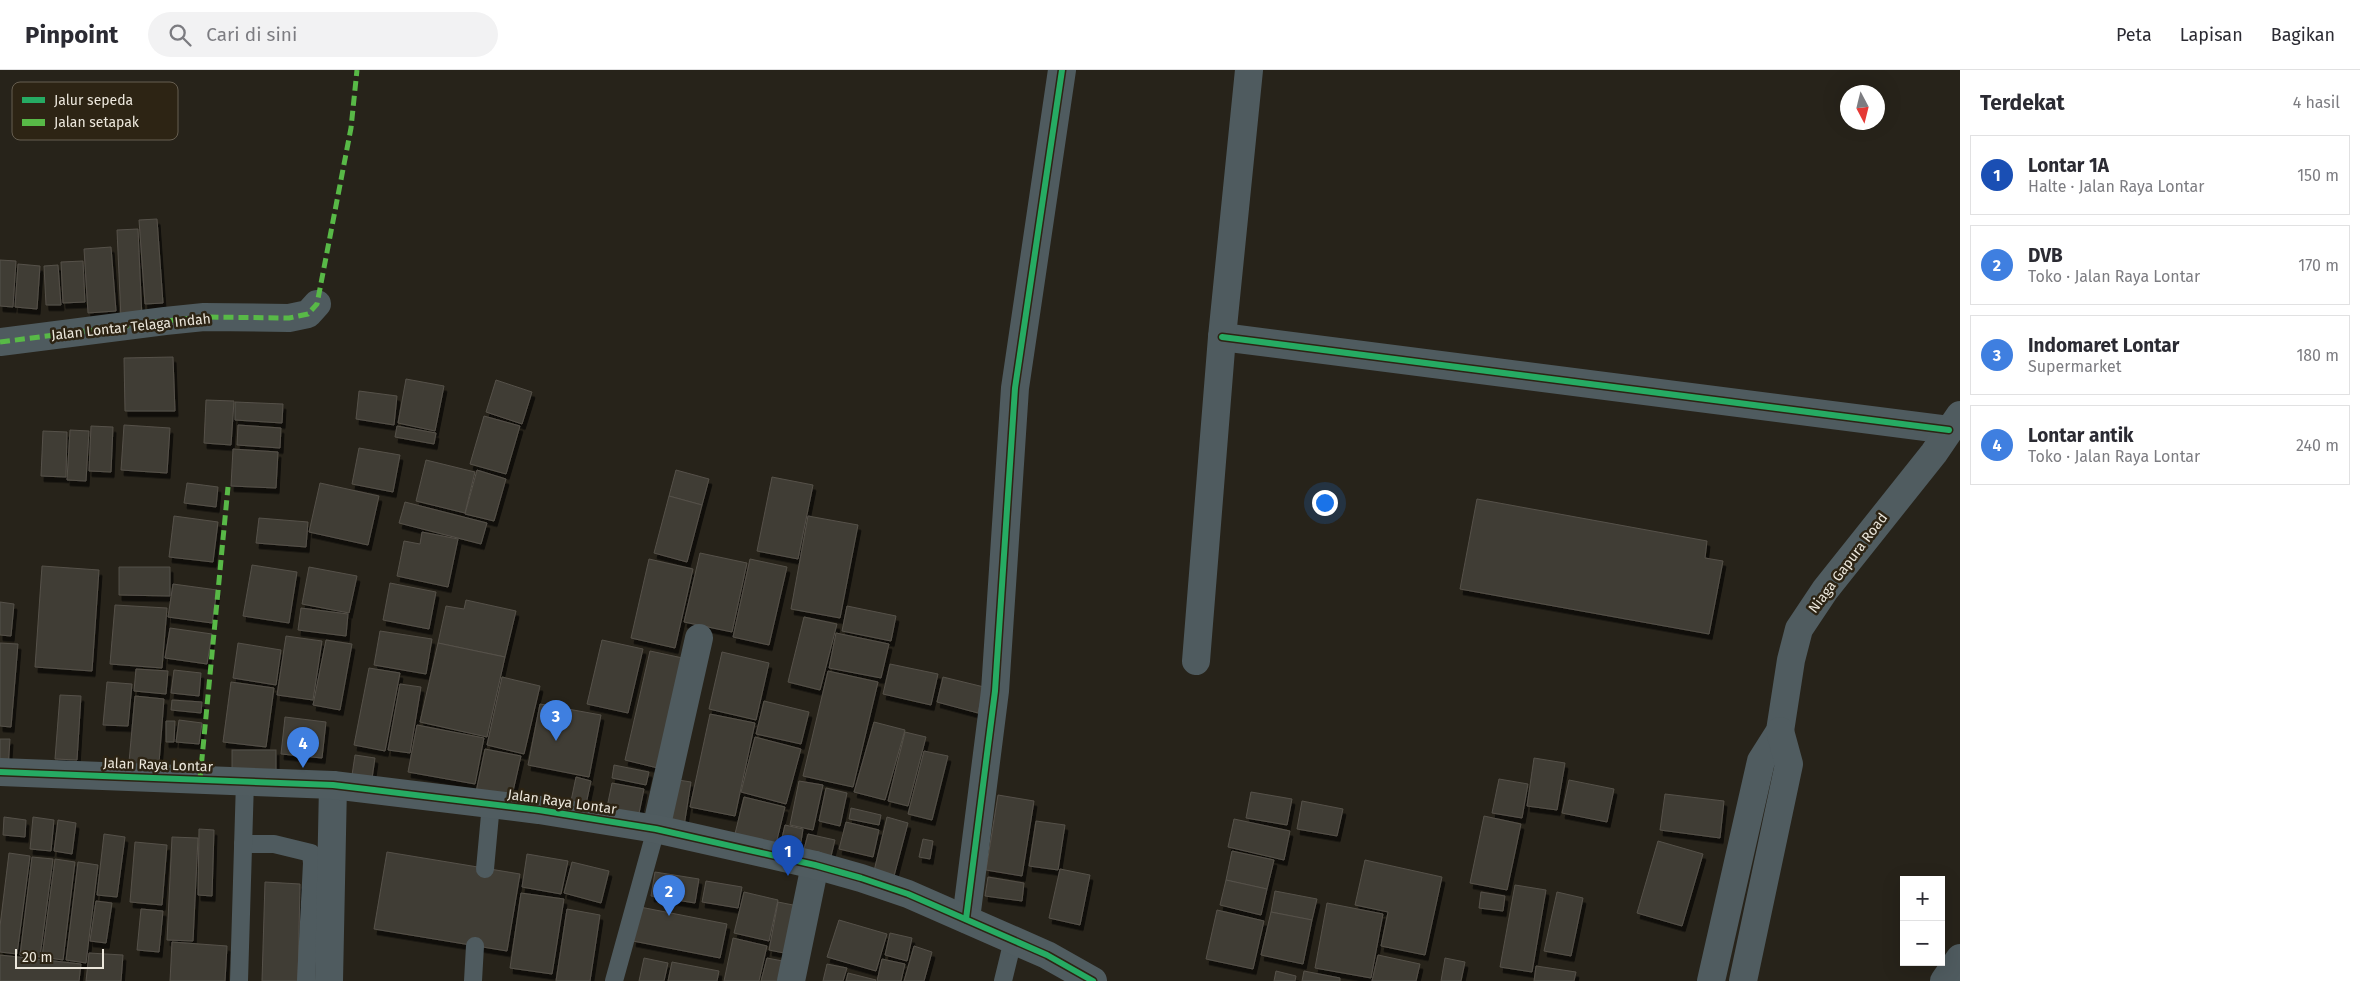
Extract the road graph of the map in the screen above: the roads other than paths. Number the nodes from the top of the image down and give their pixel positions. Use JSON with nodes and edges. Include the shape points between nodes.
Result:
{"nodes":[{"id":1,"x":1062,"y":70,"type":"edge"},
{"id":2,"x":1249,"y":70,"type":"edge"},
{"id":3,"x":317,"y":304,"type":"dead end"},
{"id":4,"x":1222,"y":337,"type":"junction"},
{"id":5,"x":0,"y":342,"type":"edge"},
{"id":6,"x":1955,"y":422,"type":"edge"},
{"id":7,"x":699,"y":638,"type":"dead end"},
{"id":8,"x":1196,"y":661,"type":"dead end"},
{"id":9,"x":1780,"y":731,"type":"junction"},
{"id":10,"x":0,"y":772,"type":"edge"},
{"id":11,"x":245,"y":781,"type":"junction"},
{"id":12,"x":333,"y":785,"type":"junction"},
{"id":13,"x":491,"y":804,"type":"junction"},
{"id":14,"x":656,"y":828,"type":"junction"},
{"id":15,"x":243,"y":844,"type":"junction"},
{"id":16,"x":815,"y":866,"type":"junction"},
{"id":17,"x":485,"y":869,"type":"dead end"},
{"id":18,"x":966,"y":919,"type":"junction"},
{"id":19,"x":1013,"y":940,"type":"junction"},
{"id":20,"x":475,"y":946,"type":"dead end"},
{"id":21,"x":1960,"y":958,"type":"edge"},
{"id":22,"x":239,"y":981,"type":"edge"},
{"id":23,"x":306,"y":981,"type":"edge"},
{"id":24,"x":329,"y":981,"type":"edge"},
{"id":25,"x":473,"y":981,"type":"edge"},
{"id":26,"x":614,"y":981,"type":"edge"},
{"id":27,"x":792,"y":981,"type":"edge"},
{"id":28,"x":1003,"y":981,"type":"edge"},
{"id":29,"x":1093,"y":981,"type":"edge"},
{"id":30,"x":1711,"y":981,"type":"edge"},
{"id":31,"x":1743,"y":981,"type":"edge"},
{"id":32,"x":1944,"y":981,"type":"edge"}],
"edges":[{"from":1,"to":18,"type":"street","via":[[1015,388],[995,691]]},
{"from":2,"to":4,"type":"street"},
{"from":3,"to":5,"type":"street","name":"Jalan Lontar Telaga Indah","via":[[308,314],[289,318],[165,320]]},
{"from":4,"to":6,"type":"street"},
{"from":4,"to":8,"type":"street"},
{"from":6,"to":9,"type":"street","name":"Niaga Gapura Road","via":[[1825,590],[1799,629]]},
{"from":7,"to":14,"type":"street"},
{"from":9,"to":30,"type":"street","name":"Niaga Gapura Road","via":[[1761,761]]},
{"from":9,"to":31,"type":"street","name":"Niaga Gapura Road","via":[[1789,764]]},
{"from":10,"to":11,"type":"street","name":"Jalan Raya Lontar"},
{"from":11,"to":12,"type":"street","name":"Jalan Raya Lontar"},
{"from":11,"to":15,"type":"lane"},
{"from":12,"to":13,"type":"street","name":"Jalan Raya Lontar"},
{"from":12,"to":24,"type":"street"},
{"from":13,"to":14,"type":"street","name":"Jalan Raya Lontar"},
{"from":13,"to":17,"type":"lane"},
{"from":14,"to":16,"type":"street","name":"Jalan Raya Lontar"},
{"from":14,"to":26,"type":"lane"},
{"from":15,"to":22,"type":"lane"},
{"from":15,"to":23,"type":"lane","via":[[274,844],[310,853]]},
{"from":16,"to":18,"type":"street","name":"Jalan Raya Lontar","via":[[908,894]]},
{"from":16,"to":27,"type":"street"},
{"from":18,"to":19,"type":"street","name":"Jalan Raya Lontar"},
{"from":19,"to":28,"type":"lane"},
{"from":19,"to":29,"type":"street","name":"Jalan Raya Lontar"},
{"from":20,"to":25,"type":"lane"},
{"from":21,"to":32,"type":"street"}]}
